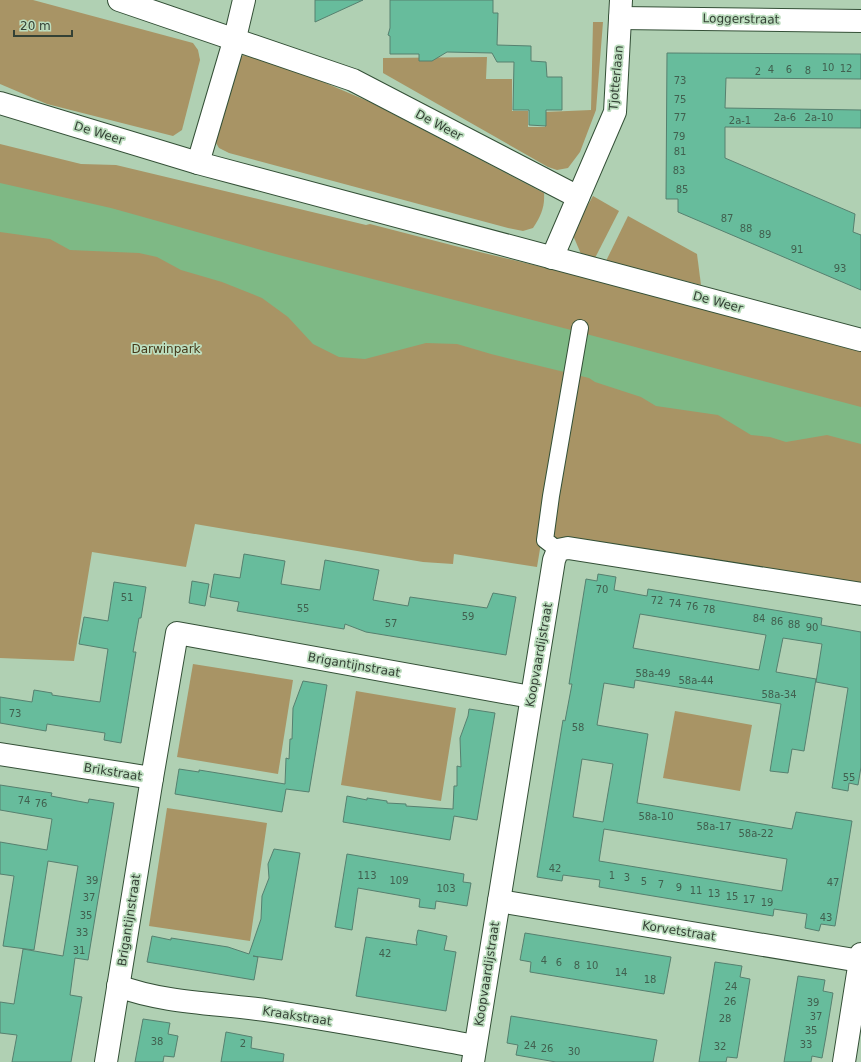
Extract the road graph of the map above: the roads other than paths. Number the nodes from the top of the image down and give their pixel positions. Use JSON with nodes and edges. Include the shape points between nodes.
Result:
{"nodes":[{"id":1,"x":119,"y":0,"type":"edge"},
{"id":2,"x":244,"y":0,"type":"edge"},
{"id":3,"x":621,"y":9,"type":"edge"},
{"id":4,"x":861,"y":20,"type":"edge"},
{"id":5,"x":234,"y":38,"type":"junction"},
{"id":6,"x":0,"y":103,"type":"edge"},
{"id":7,"x":198,"y":163,"type":"junction"},
{"id":8,"x":578,"y":197,"type":"junction"},
{"id":9,"x":552,"y":258,"type":"junction"},
{"id":10,"x":580,"y":328,"type":"dead end"},
{"id":11,"x":861,"y":340,"type":"edge"},
{"id":12,"x":558,"y":550,"type":"junction"},
{"id":13,"x":861,"y":594,"type":"edge"},
{"id":14,"x":177,"y":633,"type":"joint"},
{"id":15,"x":531,"y":697,"type":"junction"},
{"id":16,"x":0,"y":754,"type":"edge"},
{"id":17,"x":152,"y":778,"type":"junction"},
{"id":18,"x":499,"y":901,"type":"junction"},
{"id":19,"x":860,"y":958,"type":"edge"},
{"id":20,"x":118,"y":986,"type":"junction"},
{"id":21,"x":474,"y":1054,"type":"edge"},
{"id":22,"x":106,"y":1062,"type":"edge"},
{"id":23,"x":844,"y":1062,"type":"edge"}],
"edges":[{"from":1,"to":5,"type":"street","name":"De Weer"},
{"from":2,"to":5,"type":"street"},
{"from":3,"to":4,"type":"street","name":"Loggerstraat"},
{"from":3,"to":8,"type":"street","name":"Tjotterlaan","via":[[615,112]]},
{"from":5,"to":7,"type":"street"},
{"from":5,"to":8,"type":"street","name":"De Weer","via":[[353,80]]},
{"from":6,"to":7,"type":"street","name":"De Weer"},
{"from":7,"to":9,"type":"street","name":"De Weer"},
{"from":8,"to":9,"type":"street"},
{"from":9,"to":11,"type":"street","name":"De Weer"},
{"from":10,"to":12,"type":"street","via":[[550,496],[545,540]]},
{"from":12,"to":13,"type":"street","via":[[568,548]]},
{"from":12,"to":15,"type":"street","name":"Koopvaardijstraat","via":[[554,560]]},
{"from":14,"to":15,"type":"street","name":"Brigantijnstraat"},
{"from":14,"to":17,"type":"street","name":"Brikstraat"},
{"from":15,"to":18,"type":"street","name":"Koopvaardijstraat"},
{"from":16,"to":17,"type":"street","name":"Brikstraat"},
{"from":17,"to":20,"type":"street","name":"Brigantijnstraat"},
{"from":18,"to":19,"type":"street","name":"Korvetstraat"},
{"from":18,"to":21,"type":"street","name":"Koopvaardijstraat"},
{"from":19,"to":23,"type":"street"},
{"from":20,"to":21,"type":"street","name":"Kraakstraat","via":[[140,994],[271,1011]]},
{"from":20,"to":22,"type":"street","name":"Brigantijnstraat"}]}
